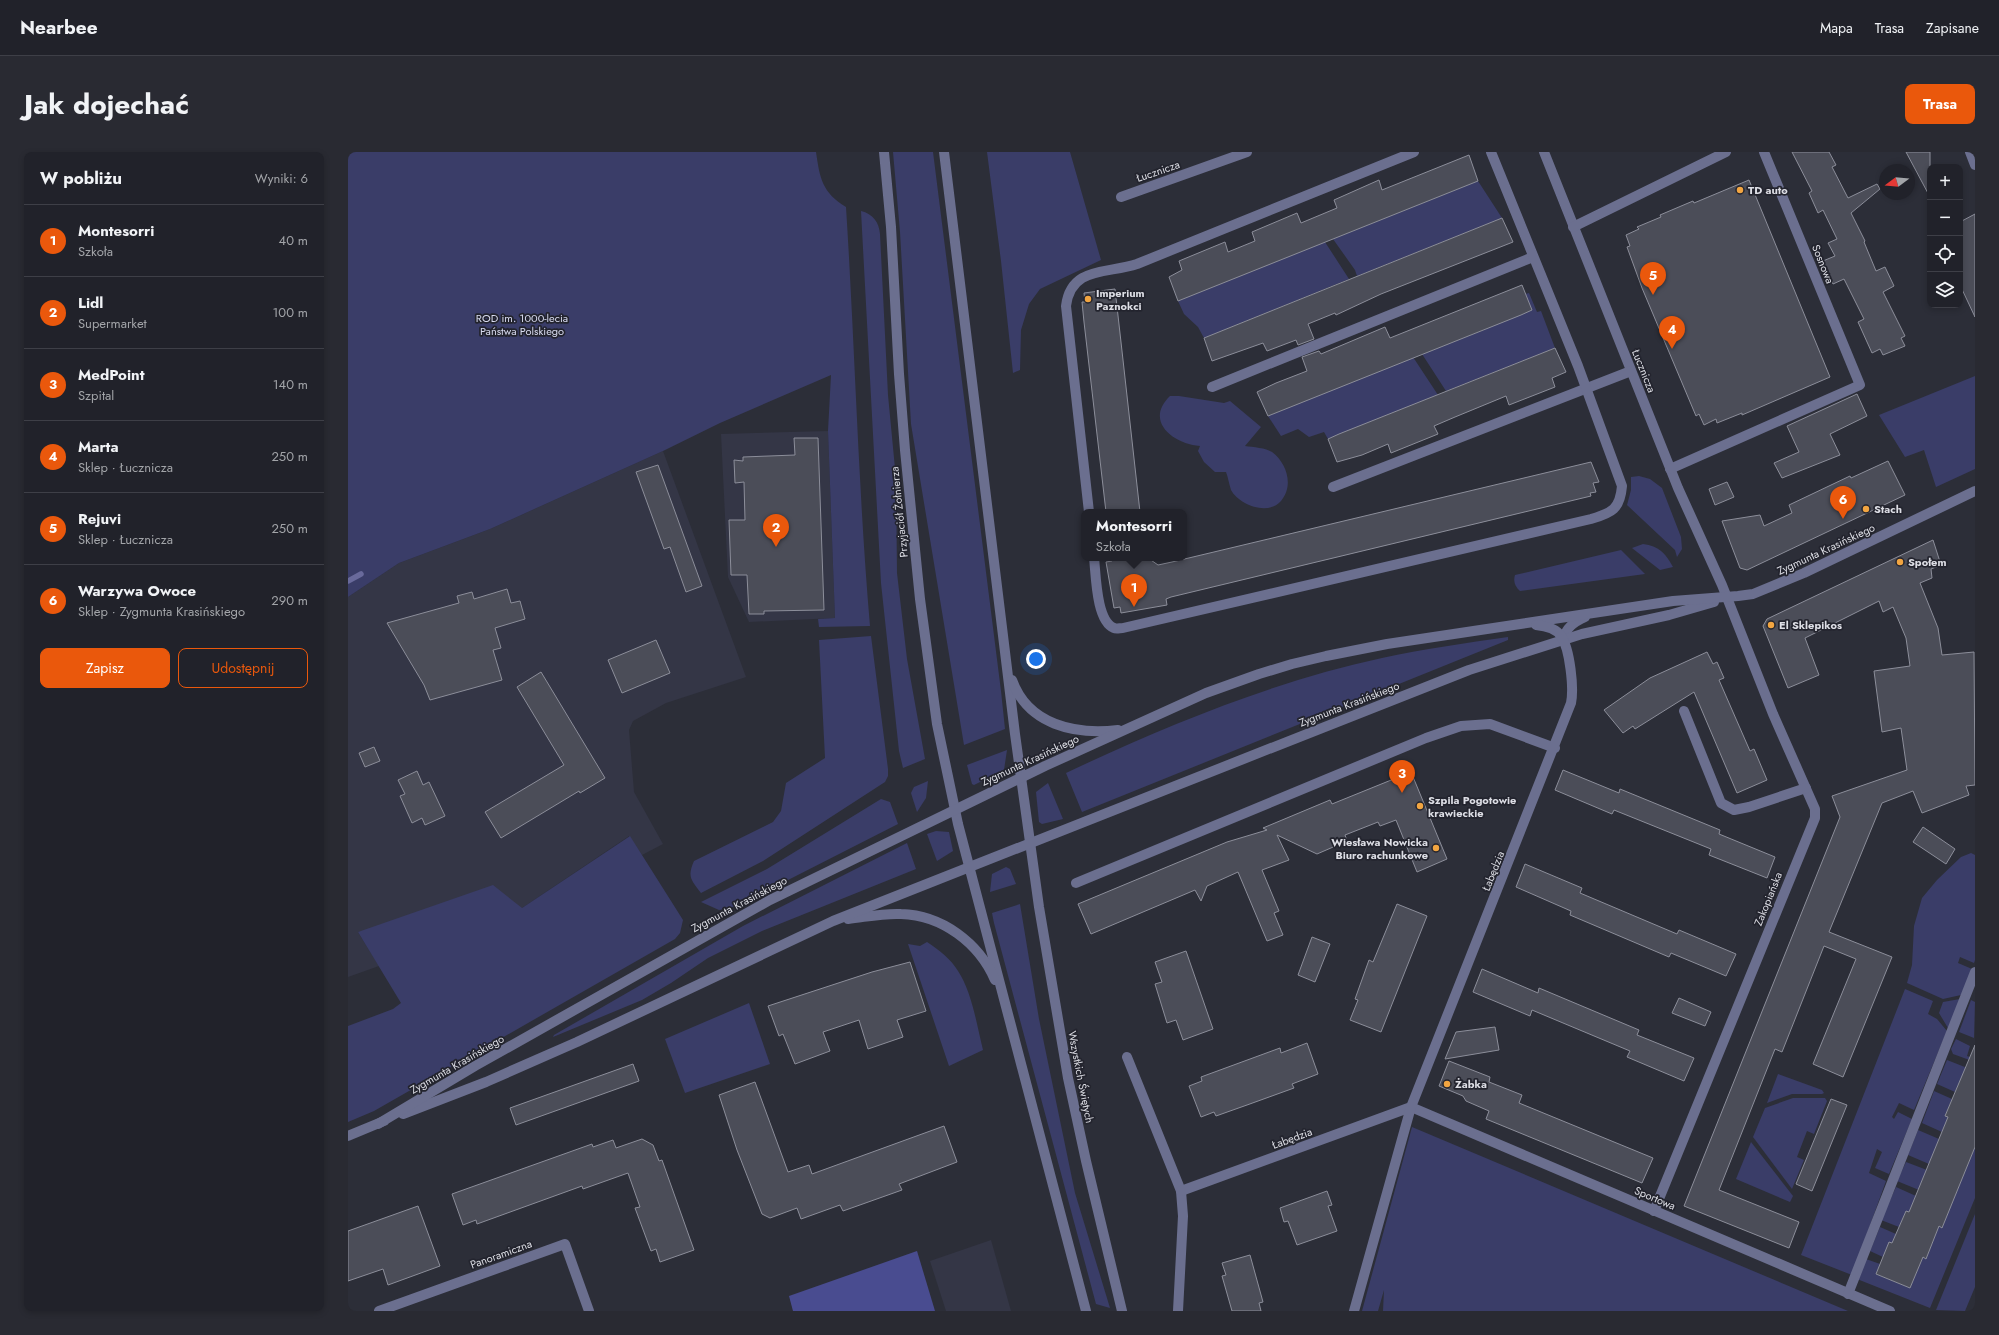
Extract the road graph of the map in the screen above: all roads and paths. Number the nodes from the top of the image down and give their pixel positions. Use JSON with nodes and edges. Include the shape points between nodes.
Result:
{"nodes":[{"id":1,"x":884,"y":152,"type":"edge"},
{"id":2,"x":944,"y":152,"type":"edge"},
{"id":3,"x":1247,"y":152,"type":"edge"},
{"id":4,"x":1414,"y":152,"type":"edge"},
{"id":5,"x":1491,"y":152,"type":"edge"},
{"id":6,"x":1544,"y":152,"type":"edge"},
{"id":7,"x":1726,"y":152,"type":"edge"},
{"id":8,"x":1764,"y":152,"type":"edge"},
{"id":9,"x":1970,"y":152,"type":"edge"},
{"id":10,"x":1975,"y":165,"type":"edge"},
{"id":11,"x":1121,"y":197,"type":"dead end"},
{"id":12,"x":1573,"y":227,"type":"junction"},
{"id":13,"x":1533,"y":257,"type":"junction"},
{"id":14,"x":1631,"y":371,"type":"junction"},
{"id":15,"x":1212,"y":387,"type":"dead end"},
{"id":16,"x":1586,"y":388,"type":"junction"},
{"id":17,"x":1670,"y":469,"type":"junction"},
{"id":18,"x":1333,"y":487,"type":"dead end"},
{"id":19,"x":1975,"y":491,"type":"edge"},
{"id":20,"x":1089,"y":509,"type":"edge"},
{"id":21,"x":1094,"y":561,"type":"edge"},
{"id":22,"x":1727,"y":597,"type":"junction"},
{"id":23,"x":1595,"y":613,"type":"junction"},
{"id":24,"x":1516,"y":625,"type":"junction"},
{"id":25,"x":1563,"y":640,"type":"junction"},
{"id":26,"x":1006,"y":663,"type":"junction"},
{"id":27,"x":1684,"y":711,"type":"dead end"},
{"id":28,"x":1124,"y":730,"type":"junction"},
{"id":29,"x":1555,"y":748,"type":"junction"},
{"id":30,"x":1021,"y":778,"type":"junction"},
{"id":31,"x":1806,"y":788,"type":"junction"},
{"id":32,"x":954,"y":809,"type":"junction"},
{"id":33,"x":1029,"y":844,"type":"junction"},
{"id":34,"x":969,"y":866,"type":"junction"},
{"id":35,"x":1076,"y":883,"type":"dead end"},
{"id":36,"x":833,"y":921,"type":"junction"},
{"id":37,"x":1975,"y":972,"type":"edge"},
{"id":38,"x":1006,"y":1006,"type":"junction"},
{"id":39,"x":1127,"y":1057,"type":"dead end"},
{"id":40,"x":1411,"y":1107,"type":"junction"},
{"id":41,"x":378,"y":1124,"type":"junction"},
{"id":42,"x":348,"y":1136,"type":"edge"},
{"id":43,"x":1181,"y":1191,"type":"junction"},
{"id":44,"x":1654,"y":1211,"type":"junction"},
{"id":45,"x":1848,"y":1294,"type":"junction"},
{"id":46,"x":379,"y":1311,"type":"edge"},
{"id":47,"x":589,"y":1311,"type":"edge"},
{"id":48,"x":1086,"y":1311,"type":"edge"},
{"id":49,"x":1122,"y":1311,"type":"edge"},
{"id":50,"x":1178,"y":1311,"type":"edge"},
{"id":51,"x":1354,"y":1311,"type":"edge"},
{"id":52,"x":1890,"y":1311,"type":"edge"}],
"edges":[{"from":1,"to":32,"type":"street","name":"Przyjaciół Żołnierza","via":[[899,374],[915,549],[929,673]]},
{"from":2,"to":26,"type":"street"},
{"from":3,"to":11,"type":"street","name":"Łucznicza"},
{"from":4,"to":20,"type":"street","via":[[1137,264],[1091,274],[1075,282],[1067,296],[1066,306]]},
{"from":5,"to":13,"type":"street"},
{"from":6,"to":12,"type":"street","name":"Łucznicza"},
{"from":7,"to":12,"type":"street"},
{"from":8,"to":17,"type":"street","name":"Sosnowa","via":[[1860,385]]},
{"from":9,"to":10,"type":"street"},
{"from":12,"to":14,"type":"street","name":"Łucznicza"},
{"from":13,"to":15,"type":"street"},
{"from":13,"to":16,"type":"street"},
{"from":14,"to":16,"type":"street"},
{"from":14,"to":17,"type":"street","name":"Łucznicza"},
{"from":16,"to":18,"type":"street"},
{"from":16,"to":21,"type":"street","via":[[1622,486],[1621,499],[1606,515],[1123,628],[1114,628],[1103,616]]},
{"from":17,"to":22,"type":"street","name":"Łucznicza"},
{"from":19,"to":22,"type":"street","name":"Zygmunta Krasińskiego","via":[[1788,580],[1753,594]]},
{"from":22,"to":23,"type":"street","name":"Zygmunta Krasińskiego","via":[[1683,600]]},
{"from":22,"to":25,"type":"street","name":"Zygmunta Krasińskiego","via":[[1685,611]]},
{"from":22,"to":31,"type":"street","name":"Zakopiańska","via":[[1773,714]]},
{"from":23,"to":24,"type":"street","name":"Zygmunta Krasińskiego"},
{"from":23,"to":25,"type":"street","name":"Zygmunta Krasińskiego","via":[[1569,627]]},
{"from":24,"to":25,"type":"street","name":"Zygmunta Krasińskiego","via":[[1544,626],[1558,632]]},
{"from":24,"to":28,"type":"street","name":"Zygmunta Krasińskiego","via":[[1387,644],[1292,664],[1206,693]]},
{"from":25,"to":29,"type":"street","name":"Łabędzia","via":[[1573,679],[1573,693]]},
{"from":25,"to":33,"type":"street","name":"Zygmunta Krasińskiego","via":[[1469,670]]},
{"from":26,"to":28,"type":"street","name":"Zygmunta Krasińskiego","via":[[1015,690],[1022,701],[1041,718],[1064,728],[1084,731]]},
{"from":26,"to":30,"type":"street"},
{"from":27,"to":31,"type":"street","via":[[1722,803],[1734,810]]},
{"from":28,"to":30,"type":"street","name":"Zygmunta Krasińskiego"},
{"from":29,"to":35,"type":"street","via":[[1490,724],[1461,726],[1411,744]]},
{"from":29,"to":40,"type":"street","name":"Łabędzia"},
{"from":30,"to":32,"type":"street","name":"Zygmunta Krasińskiego"},
{"from":30,"to":33,"type":"street"},
{"from":31,"to":44,"type":"street","name":"Zakopiańska","via":[[1815,818]]},
{"from":32,"to":34,"type":"street","name":"Przyjaciół Żołnierza"},
{"from":32,"to":41,"type":"street","name":"Zygmunta Krasińskiego","via":[[770,900]]},
{"from":33,"to":34,"type":"street","name":"Zygmunta Krasińskiego"},
{"from":33,"to":49,"type":"street","name":"Wszystkich Świętych","via":[[1068,1078]]},
{"from":34,"to":36,"type":"street","name":"Zygmunta Krasińskiego"},
{"from":34,"to":38,"type":"street"},
{"from":36,"to":38,"type":"street","name":"Zygmunta Krasińskiego","via":[[902,914],[943,925],[956,932],[981,956],[992,973]]},
{"from":36,"to":41,"type":"street","name":"Zygmunta Krasińskiego","via":[[577,1042]]},
{"from":37,"to":45,"type":"street"},
{"from":38,"to":48,"type":"street"},
{"from":39,"to":43,"type":"street"},
{"from":40,"to":43,"type":"street","name":"Łabędzia"},
{"from":40,"to":44,"type":"street","name":"Sportowa"},
{"from":40,"to":51,"type":"street","name":"Łabędzia"},
{"from":41,"to":42,"type":"street","name":"Zygmunta Krasińskiego"},
{"from":43,"to":50,"type":"street","via":[[1183,1216]]},
{"from":44,"to":45,"type":"street","name":"Sportowa"},
{"from":45,"to":52,"type":"street","name":"Sportowa"},
{"from":46,"to":47,"type":"street","name":"Panoramiczna","via":[[565,1244]]}]}
